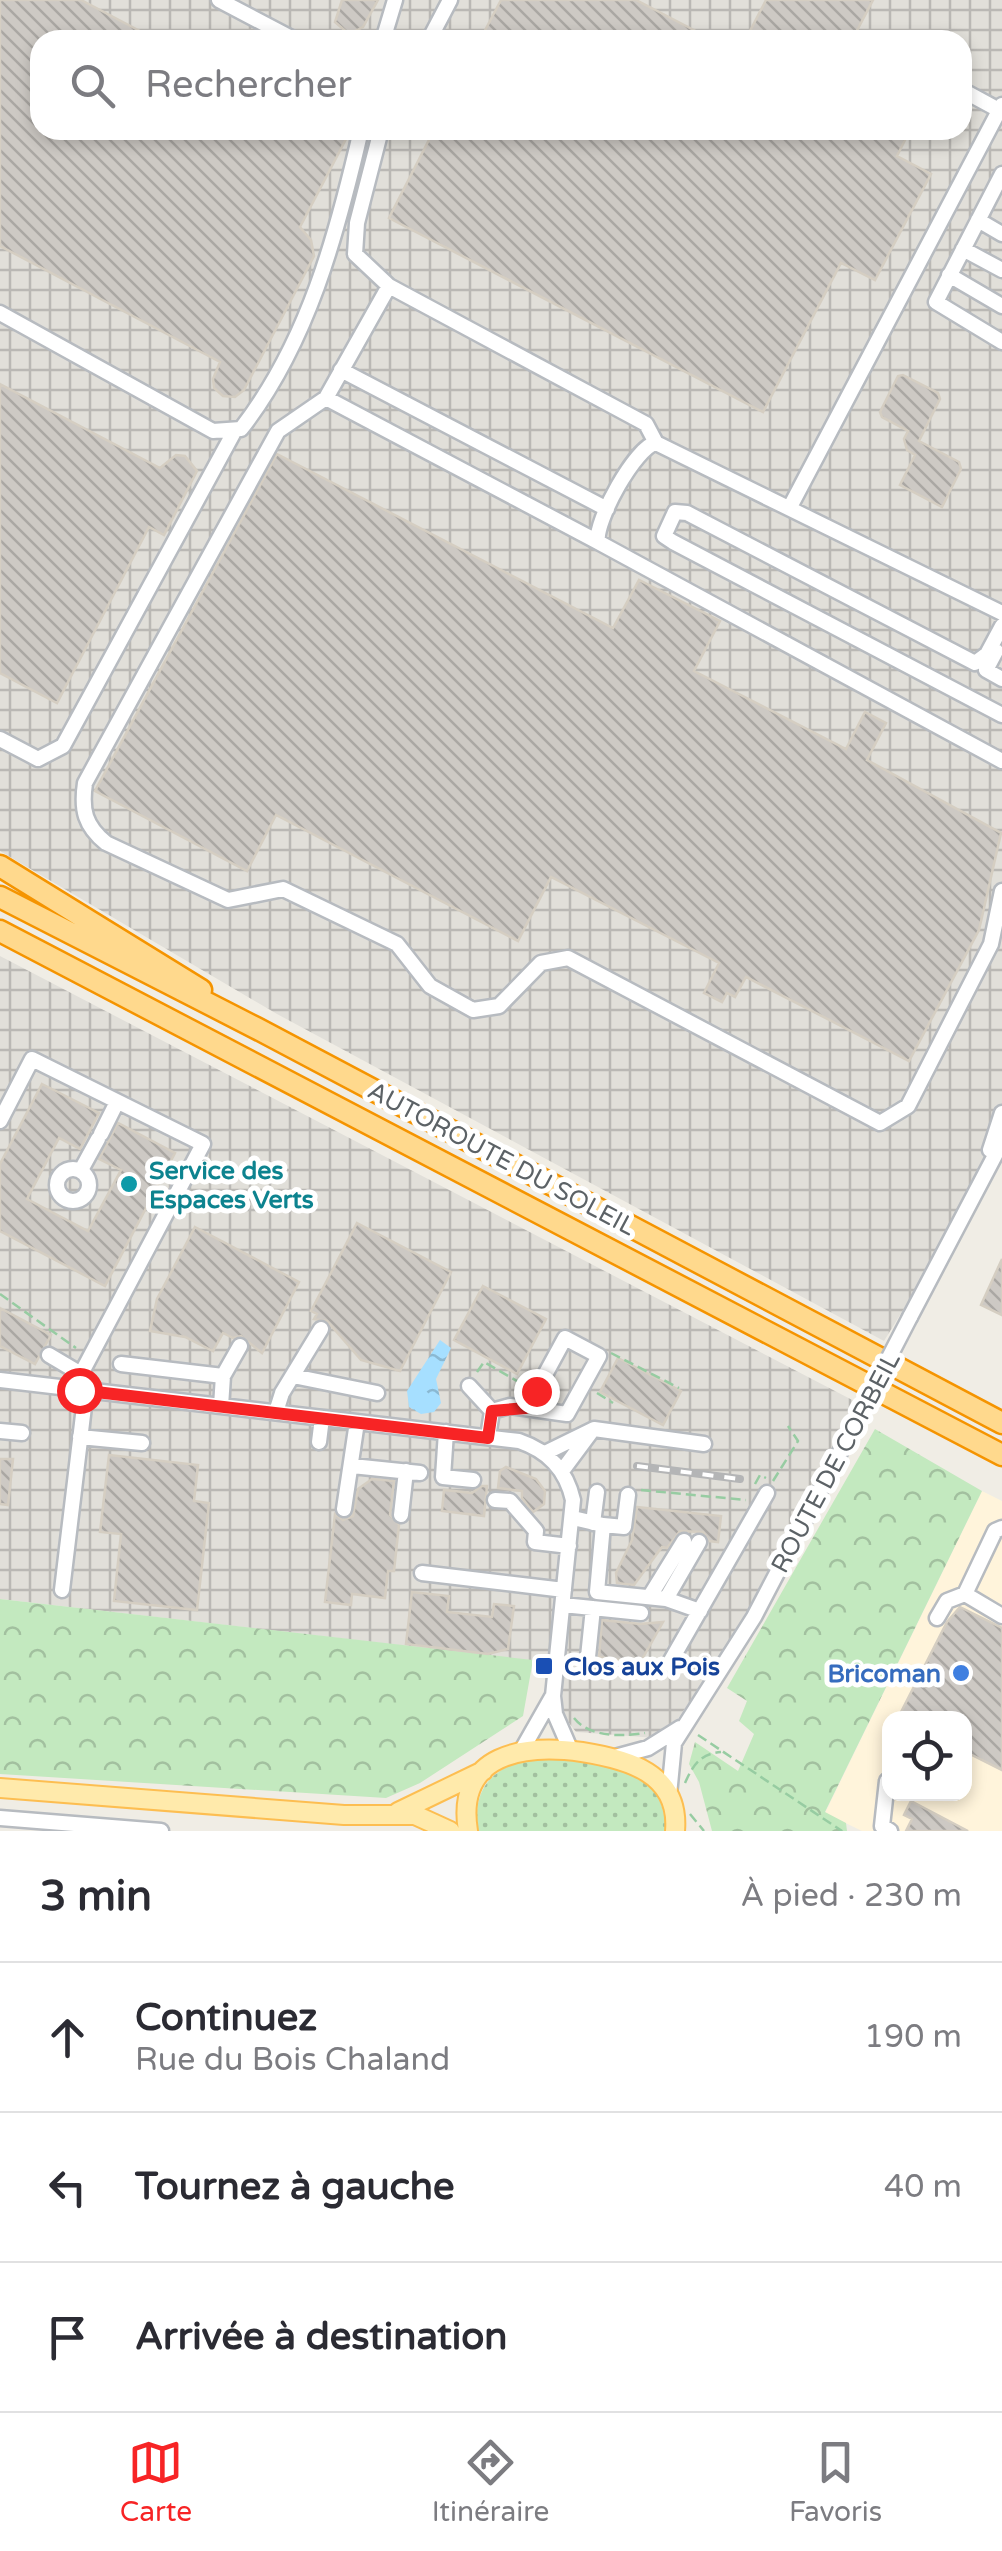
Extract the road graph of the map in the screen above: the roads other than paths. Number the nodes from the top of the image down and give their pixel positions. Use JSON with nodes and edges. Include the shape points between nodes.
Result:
{"nodes":[{"id":1,"x":220,"y":0,"type":"edge"},
{"id":2,"x":395,"y":0,"type":"edge"},
{"id":3,"x":450,"y":0,"type":"edge"},
{"id":4,"x":276,"y":30,"type":"edge"},
{"id":5,"x":385,"y":30,"type":"edge"},
{"id":6,"x":434,"y":30,"type":"edge"},
{"id":7,"x":972,"y":94,"type":"edge"},
{"id":8,"x":1001,"y":107,"type":"edge"},
{"id":9,"x":359,"y":140,"type":"edge"},
{"id":10,"x":378,"y":140,"type":"edge"},
{"id":11,"x":1002,"y":174,"type":"edge"},
{"id":12,"x":997,"y":195,"type":"edge"},
{"id":13,"x":978,"y":220,"type":"junction"},
{"id":14,"x":1002,"y":234,"type":"edge"},
{"id":15,"x":963,"y":249,"type":"junction"},
{"id":16,"x":1002,"y":270,"type":"edge"},
{"id":17,"x":949,"y":276,"type":"junction"},
{"id":18,"x":389,"y":286,"type":"junction"},
{"id":19,"x":1002,"y":306,"type":"edge"},
{"id":20,"x":0,"y":312,"type":"edge"},
{"id":21,"x":1002,"y":342,"type":"edge"},
{"id":22,"x":341,"y":370,"type":"junction"},
{"id":23,"x":326,"y":398,"type":"junction"},
{"id":24,"x":234,"y":432,"type":"junction"},
{"id":25,"x":656,"y":442,"type":"junction"},
{"id":26,"x":790,"y":508,"type":"junction"},
{"id":27,"x":607,"y":509,"type":"junction"},
{"id":28,"x":598,"y":542,"type":"junction"},
{"id":29,"x":1002,"y":613,"type":"edge"},
{"id":30,"x":1002,"y":626,"type":"edge"},
{"id":31,"x":1002,"y":640,"type":"edge"},
{"id":32,"x":1002,"y":678,"type":"edge"},
{"id":33,"x":1002,"y":716,"type":"edge"},
{"id":34,"x":0,"y":740,"type":"edge"},
{"id":35,"x":1002,"y":760,"type":"edge"},
{"id":36,"x":0,"y":866,"type":"edge"},
{"id":37,"x":1002,"y":891,"type":"edge"},
{"id":38,"x":0,"y":897,"type":"edge"},
{"id":39,"x":0,"y":931,"type":"edge"},
{"id":40,"x":256,"y":1028,"type":"junction"},
{"id":41,"x":117,"y":1102,"type":"junction"},
{"id":42,"x":1002,"y":1113,"type":"edge"},
{"id":43,"x":0,"y":1121,"type":"edge"},
{"id":44,"x":1002,"y":1142,"type":"edge"},
{"id":45,"x":81,"y":1170,"type":"dead end"},
{"id":46,"x":976,"y":1194,"type":"junction"},
{"id":47,"x":321,"y":1329,"type":"dead end"},
{"id":48,"x":240,"y":1346,"type":"dead end"},
{"id":49,"x":49,"y":1356,"type":"dead end"},
{"id":50,"x":121,"y":1364,"type":"dead end"},
{"id":51,"x":223,"y":1376,"type":"junction"},
{"id":52,"x":293,"y":1376,"type":"junction"},
{"id":53,"x":0,"y":1380,"type":"edge"},
{"id":54,"x":82,"y":1384,"type":"junction"},
{"id":55,"x":469,"y":1386,"type":"dead end"},
{"id":56,"x":377,"y":1393,"type":"dead end"},
{"id":57,"x":220,"y":1406,"type":"junction"},
{"id":58,"x":526,"y":1408,"type":"junction"},
{"id":59,"x":492,"y":1411,"type":"junction"},
{"id":60,"x":276,"y":1412,"type":"junction"},
{"id":61,"x":322,"y":1418,"type":"junction"},
{"id":62,"x":356,"y":1422,"type":"junction"},
{"id":63,"x":1002,"y":1423,"type":"edge"},
{"id":64,"x":594,"y":1429,"type":"junction"},
{"id":65,"x":0,"y":1431,"type":"edge"},
{"id":66,"x":446,"y":1432,"type":"junction"},
{"id":67,"x":22,"y":1433,"type":"dead end"},
{"id":68,"x":80,"y":1437,"type":"junction"},
{"id":69,"x":488,"y":1438,"type":"junction"},
{"id":70,"x":319,"y":1442,"type":"dead end"},
{"id":71,"x":142,"y":1443,"type":"dead end"},
{"id":72,"x":704,"y":1444,"type":"dead end"},
{"id":73,"x":544,"y":1453,"type":"junction"},
{"id":74,"x":1002,"y":1454,"type":"edge"},
{"id":75,"x":352,"y":1466,"type":"junction"},
{"id":76,"x":562,"y":1472,"type":"junction"},
{"id":77,"x":472,"y":1480,"type":"dead end"},
{"id":78,"x":598,"y":1492,"type":"dead end"},
{"id":79,"x":628,"y":1492,"type":"road end"},
{"id":80,"x":768,"y":1493,"type":"dead end"},
{"id":81,"x":495,"y":1500,"type":"dead end"},
{"id":82,"x":344,"y":1509,"type":"dead end"},
{"id":83,"x":401,"y":1515,"type":"dead end"},
{"id":84,"x":574,"y":1518,"type":"junction"},
{"id":85,"x":598,"y":1524,"type":"junction"},
{"id":86,"x":1002,"y":1528,"type":"edge"},
{"id":87,"x":570,"y":1546,"type":"junction"},
{"id":88,"x":422,"y":1574,"type":"dead end"},
{"id":89,"x":62,"y":1590,"type":"dead end"},
{"id":90,"x":965,"y":1594,"type":"junction"},
{"id":91,"x":650,"y":1596,"type":"junction"},
{"id":92,"x":563,"y":1597,"type":"junction"},
{"id":93,"x":666,"y":1599,"type":"junction"},
{"id":94,"x":593,"y":1608,"type":"junction"},
{"id":95,"x":700,"y":1611,"type":"junction"},
{"id":96,"x":641,"y":1613,"type":"dead end"},
{"id":97,"x":1002,"y":1616,"type":"edge"},
{"id":98,"x":937,"y":1618,"type":"dead end"},
{"id":99,"x":588,"y":1657,"type":"dead end"},
{"id":100,"x":669,"y":1664,"type":"dead end"},
{"id":101,"x":553,"y":1696,"type":"junction"},
{"id":102,"x":689,"y":1729,"type":"junction"},
{"id":103,"x":522,"y":1748,"type":"junction"},
{"id":104,"x":572,"y":1750,"type":"junction"},
{"id":105,"x":615,"y":1757,"type":"junction"},
{"id":106,"x":484,"y":1771,"type":"junction"},
{"id":107,"x":0,"y":1788,"type":"edge"},
{"id":108,"x":669,"y":1796,"type":"junction"},
{"id":109,"x":885,"y":1801,"type":"edge"},
{"id":110,"x":386,"y":1815,"type":"junction"},
{"id":111,"x":0,"y":1818,"type":"edge"},
{"id":112,"x":681,"y":1825,"type":"edge"},
{"id":113,"x":161,"y":1831,"type":"edge"},
{"id":114,"x":450,"y":1831,"type":"edge"},
{"id":115,"x":468,"y":1831,"type":"edge"},
{"id":116,"x":890,"y":1831,"type":"edge"}],
"edges":[{"from":1,"to":4,"type":"street"},
{"from":2,"to":5,"type":"street"},
{"from":3,"to":6,"type":"street"},
{"from":7,"to":8,"type":"street"},
{"from":8,"to":26,"type":"street"},
{"from":9,"to":24,"type":"street","via":[[325,272],[260,404]]},
{"from":10,"to":18,"type":"street","via":[[355,254]]},
{"from":11,"to":12,"type":"street"},
{"from":12,"to":13,"type":"street"},
{"from":13,"to":14,"type":"street"},
{"from":13,"to":15,"type":"street"},
{"from":15,"to":16,"type":"street"},
{"from":15,"to":17,"type":"street"},
{"from":17,"to":19,"type":"street"},
{"from":17,"to":21,"type":"street","via":[[938,307]]},
{"from":18,"to":22,"type":"street"},
{"from":18,"to":25,"type":"street","via":[[646,424]]},
{"from":20,"to":24,"type":"street","via":[[213,431]]},
{"from":22,"to":23,"type":"street"},
{"from":22,"to":27,"type":"street"},
{"from":23,"to":28,"type":"street"},
{"from":23,"to":37,"type":"street","via":[[278,431],[85,783],[85,817],[106,843],[228,900],[283,889],[397,944],[430,986],[474,1010],[499,1006],[540,963],[568,958],[880,1123],[908,1106],[991,944]]},
{"from":24,"to":34,"type":"street","via":[[63,746],[38,759]]},
{"from":25,"to":26,"type":"street"},
{"from":25,"to":27,"type":"street","via":[[642,449]]},
{"from":26,"to":29,"type":"street"},
{"from":27,"to":28,"type":"street"},
{"from":28,"to":35,"type":"street"},
{"from":30,"to":33,"type":"street","via":[[975,663],[687,513],[675,512],[664,528],[673,542]]},
{"from":31,"to":32,"type":"street","via":[[986,670]]},
{"from":36,"to":40,"type":"highway","via":[[156,958]]},
{"from":38,"to":40,"type":"highway","name":"AUTOROUTE DU SOLEIL"},
{"from":39,"to":74,"type":"highway","name":"AUTOROUTE DU SOLEIL"},
{"from":40,"to":63,"type":"highway","name":"AUTOROUTE DU SOLEIL"},
{"from":41,"to":43,"type":"street","via":[[32,1059]]},
{"from":41,"to":45,"type":"street"},
{"from":41,"to":54,"type":"street","via":[[202,1144],[90,1356]]},
{"from":42,"to":46,"type":"street","name":"ROUTE DE CORBEIL"},
{"from":44,"to":46,"type":"street","name":"ROUTE DE CORBEIL"},
{"from":46,"to":102,"type":"street","name":"ROUTE DE CORBEIL","bridge":true},
{"from":47,"to":52,"type":"street"},
{"from":48,"to":51,"type":"street"},
{"from":49,"to":54,"type":"street"},
{"from":50,"to":51,"type":"street"},
{"from":51,"to":57,"type":"street"},
{"from":52,"to":56,"type":"street"},
{"from":52,"to":60,"type":"street"},
{"from":53,"to":54,"type":"street"},
{"from":54,"to":57,"type":"street"},
{"from":54,"to":68,"type":"street"},
{"from":55,"to":59,"type":"street"},
{"from":57,"to":60,"type":"street"},
{"from":58,"to":58,"type":"street","via":[[567,1414],[599,1356],[565,1338]]},
{"from":58,"to":59,"type":"street"},
{"from":59,"to":69,"type":"street"},
{"from":60,"to":61,"type":"street"},
{"from":61,"to":62,"type":"street"},
{"from":61,"to":70,"type":"street"},
{"from":62,"to":66,"type":"street"},
{"from":62,"to":75,"type":"street"},
{"from":64,"to":72,"type":"street"},
{"from":64,"to":73,"type":"street"},
{"from":64,"to":76,"type":"street"},
{"from":65,"to":67,"type":"street"},
{"from":66,"to":69,"type":"street"},
{"from":66,"to":77,"type":"street","via":[[443,1476]]},
{"from":68,"to":71,"type":"street"},
{"from":68,"to":89,"type":"street"},
{"from":69,"to":73,"type":"street","via":[[519,1441]]},
{"from":73,"to":76,"type":"street"},
{"from":75,"to":82,"type":"street"},
{"from":75,"to":83,"type":"street","via":[[413,1472]]},
{"from":76,"to":84,"type":"street"},
{"from":78,"to":85,"type":"street"},
{"from":79,"to":85,"type":"street","via":[[624,1527]]},
{"from":80,"to":95,"type":"street"},
{"from":81,"to":87,"type":"street","via":[[510,1502],[536,1531],[535,1542]]},
{"from":84,"to":85,"type":"street"},
{"from":84,"to":87,"type":"street"},
{"from":85,"to":91,"type":"street","via":[[597,1592]]},
{"from":86,"to":90,"type":"street"},
{"from":87,"to":92,"type":"street"},
{"from":88,"to":92,"type":"street"},
{"from":90,"to":97,"type":"street"},
{"from":90,"to":98,"type":"street","via":[[947,1602]]},
{"from":91,"to":93,"type":"street"},
{"from":91,"to":93,"type":"street","via":[[691,1541]]},
{"from":92,"to":94,"type":"street"},
{"from":92,"to":101,"type":"street"},
{"from":93,"to":95,"type":"street"},
{"from":94,"to":96,"type":"street"},
{"from":94,"to":99,"type":"street"},
{"from":95,"to":100,"type":"street"},
{"from":101,"to":103,"type":"street"},
{"from":101,"to":104,"type":"street","via":[[560,1731]]},
{"from":102,"to":105,"type":"street","name":"ROUTE DE CORBEIL"},
{"from":102,"to":108,"type":"street","name":"ROUTE DE CORBEIL","via":[[670,1757]]},
{"from":103,"to":104,"type":"main road"},
{"from":103,"to":106,"type":"main road"},
{"from":104,"to":105,"type":"main road"},
{"from":105,"to":108,"type":"main road","via":[[650,1772]]},
{"from":106,"to":110,"type":"main road"},
{"from":106,"to":115,"type":"main road","via":[[466,1810]]},
{"from":107,"to":110,"type":"main road"},
{"from":108,"to":112,"type":"main road"},
{"from":109,"to":116,"type":"street","via":[[882,1826]]},
{"from":110,"to":114,"type":"main road","via":[[425,1818]]},
{"from":111,"to":113,"type":"street"}]}
